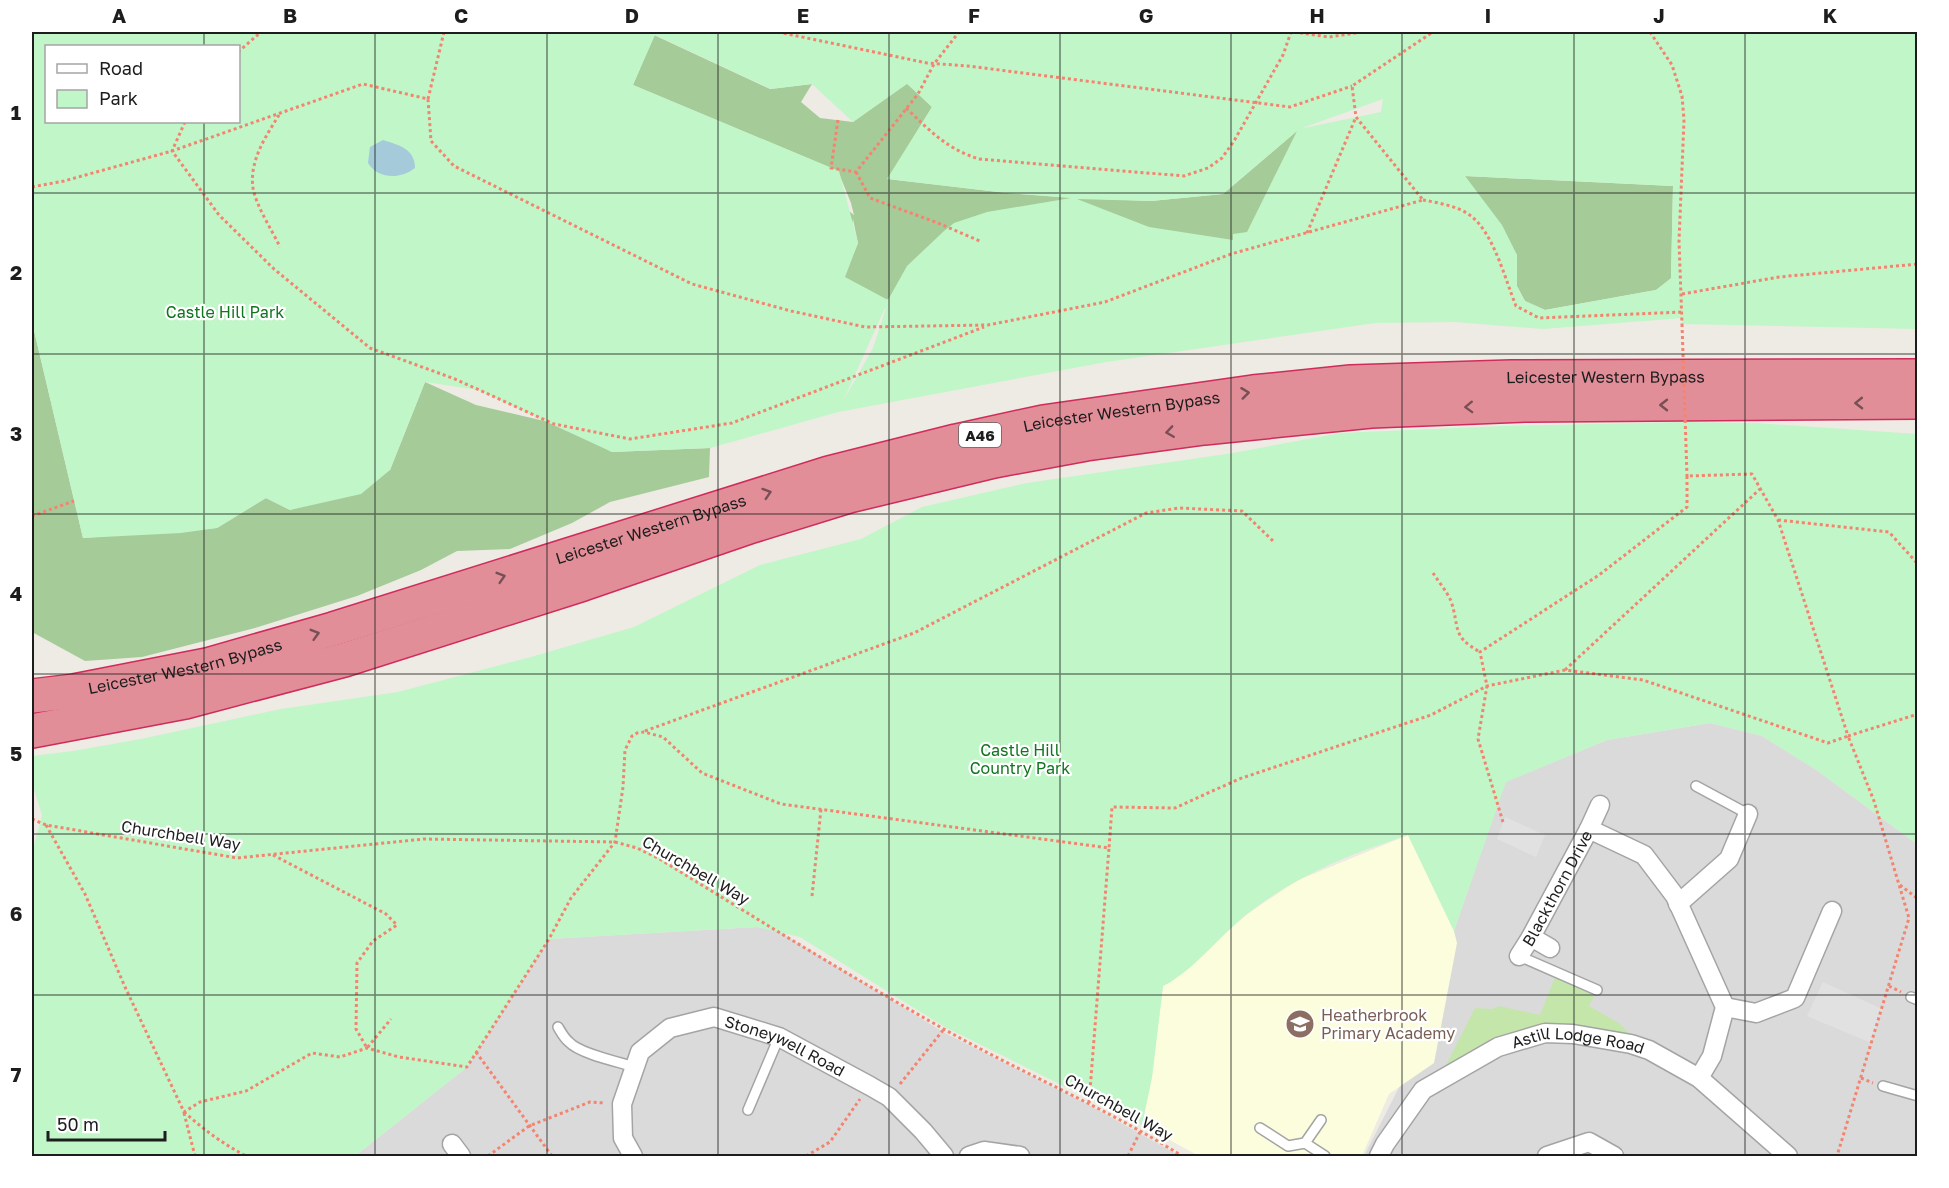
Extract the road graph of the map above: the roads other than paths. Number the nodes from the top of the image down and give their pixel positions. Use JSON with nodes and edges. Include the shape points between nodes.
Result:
{"nodes":[{"id":1,"x":1917,"y":376,"type":"edge"},
{"id":2,"x":1917,"y":402,"type":"edge"},
{"id":3,"x":32,"y":696,"type":"edge"},
{"id":4,"x":32,"y":731,"type":"edge"},
{"id":5,"x":1696,"y":786,"type":"dead end"},
{"id":6,"x":1600,"y":806,"type":"dead end"},
{"id":7,"x":1748,"y":814,"type":"joint"},
{"id":8,"x":1589,"y":829,"type":"junction"},
{"id":9,"x":1678,"y":904,"type":"junction"},
{"id":10,"x":1832,"y":911,"type":"dead end"},
{"id":11,"x":1531,"y":937,"type":"junction"},
{"id":12,"x":1550,"y":948,"type":"dead end"},
{"id":13,"x":1519,"y":956,"type":"joint"},
{"id":14,"x":1597,"y":990,"type":"dead end"},
{"id":15,"x":1725,"y":1007,"type":"junction"},
{"id":16,"x":558,"y":1027,"type":"dead end"},
{"id":17,"x":778,"y":1037,"type":"junction"},
{"id":18,"x":635,"y":1066,"type":"junction"},
{"id":19,"x":1699,"y":1078,"type":"junction"},
{"id":20,"x":1883,"y":1086,"type":"dead end"},
{"id":21,"x":1917,"y":1096,"type":"edge"},
{"id":22,"x":748,"y":1110,"type":"dead end"},
{"id":23,"x":1321,"y":1120,"type":"dead end"},
{"id":24,"x":1260,"y":1128,"type":"dead end"},
{"id":25,"x":1305,"y":1143,"type":"junction"},
{"id":26,"x":633,"y":1156,"type":"edge"},
{"id":27,"x":944,"y":1156,"type":"edge"},
{"id":28,"x":969,"y":1156,"type":"edge"},
{"id":29,"x":1020,"y":1156,"type":"edge"},
{"id":30,"x":1325,"y":1156,"type":"edge"},
{"id":31,"x":1379,"y":1156,"type":"edge"},
{"id":32,"x":1547,"y":1156,"type":"edge"},
{"id":33,"x":1614,"y":1156,"type":"edge"},
{"id":34,"x":1788,"y":1156,"type":"edge"}],
"edges":[{"from":3,"to":1,"type":"highway","name":"Leicester Western Bypass","number":"A46","one_way":true,"via":[[207,665],[829,473],[1043,422],[1351,382],[1510,377]]},
{"from":2,"to":4,"type":"highway","name":"Leicester Western Bypass","number":"A46","one_way":true,"via":[[1526,405],[1371,411],[1086,444],[994,461],[849,496],[344,660],[185,702]]},
{"from":5,"to":7,"type":"lane"},
{"from":6,"to":8,"type":"street"},
{"from":7,"to":9,"type":"street","via":[[1729,859]]},
{"from":8,"to":9,"type":"street","name":"Blackthorn Drive","via":[[1644,855]]},
{"from":8,"to":11,"type":"street","name":"Blackthorn Drive"},
{"from":9,"to":15,"type":"street","name":"Blackthorn Drive"},
{"from":10,"to":15,"type":"street","via":[[1795,998],[1756,1012]]},
{"from":11,"to":12,"type":"street"},
{"from":11,"to":13,"type":"street","name":"Blackthorn Drive"},
{"from":13,"to":14,"type":"lane"},
{"from":15,"to":19,"type":"street","via":[[1712,1056]]},
{"from":16,"to":18,"type":"lane","via":[[576,1048]]},
{"from":17,"to":18,"type":"street","name":"Stoneywell Road","via":[[714,1017],[670,1028],[640,1052]]},
{"from":17,"to":22,"type":"lane"},
{"from":17,"to":27,"type":"street","name":"Stoneywell Road","via":[[889,1097]]},
{"from":18,"to":26,"type":"street","name":"Stoneywell Road","via":[[622,1104],[623,1138]]},
{"from":19,"to":31,"type":"street","name":"Astill Lodge Road","via":[[1631,1044],[1545,1033],[1498,1047],[1423,1090]]},
{"from":19,"to":34,"type":"street","name":"Astill Lodge Road"},
{"from":20,"to":21,"type":"lane"},
{"from":23,"to":25,"type":"lane"},
{"from":24,"to":25,"type":"lane","via":[[1288,1146]]},
{"from":25,"to":30,"type":"lane"},
{"from":28,"to":29,"type":"street","via":[[984,1151]]},
{"from":32,"to":33,"type":"street","via":[[1589,1142]]}]}
